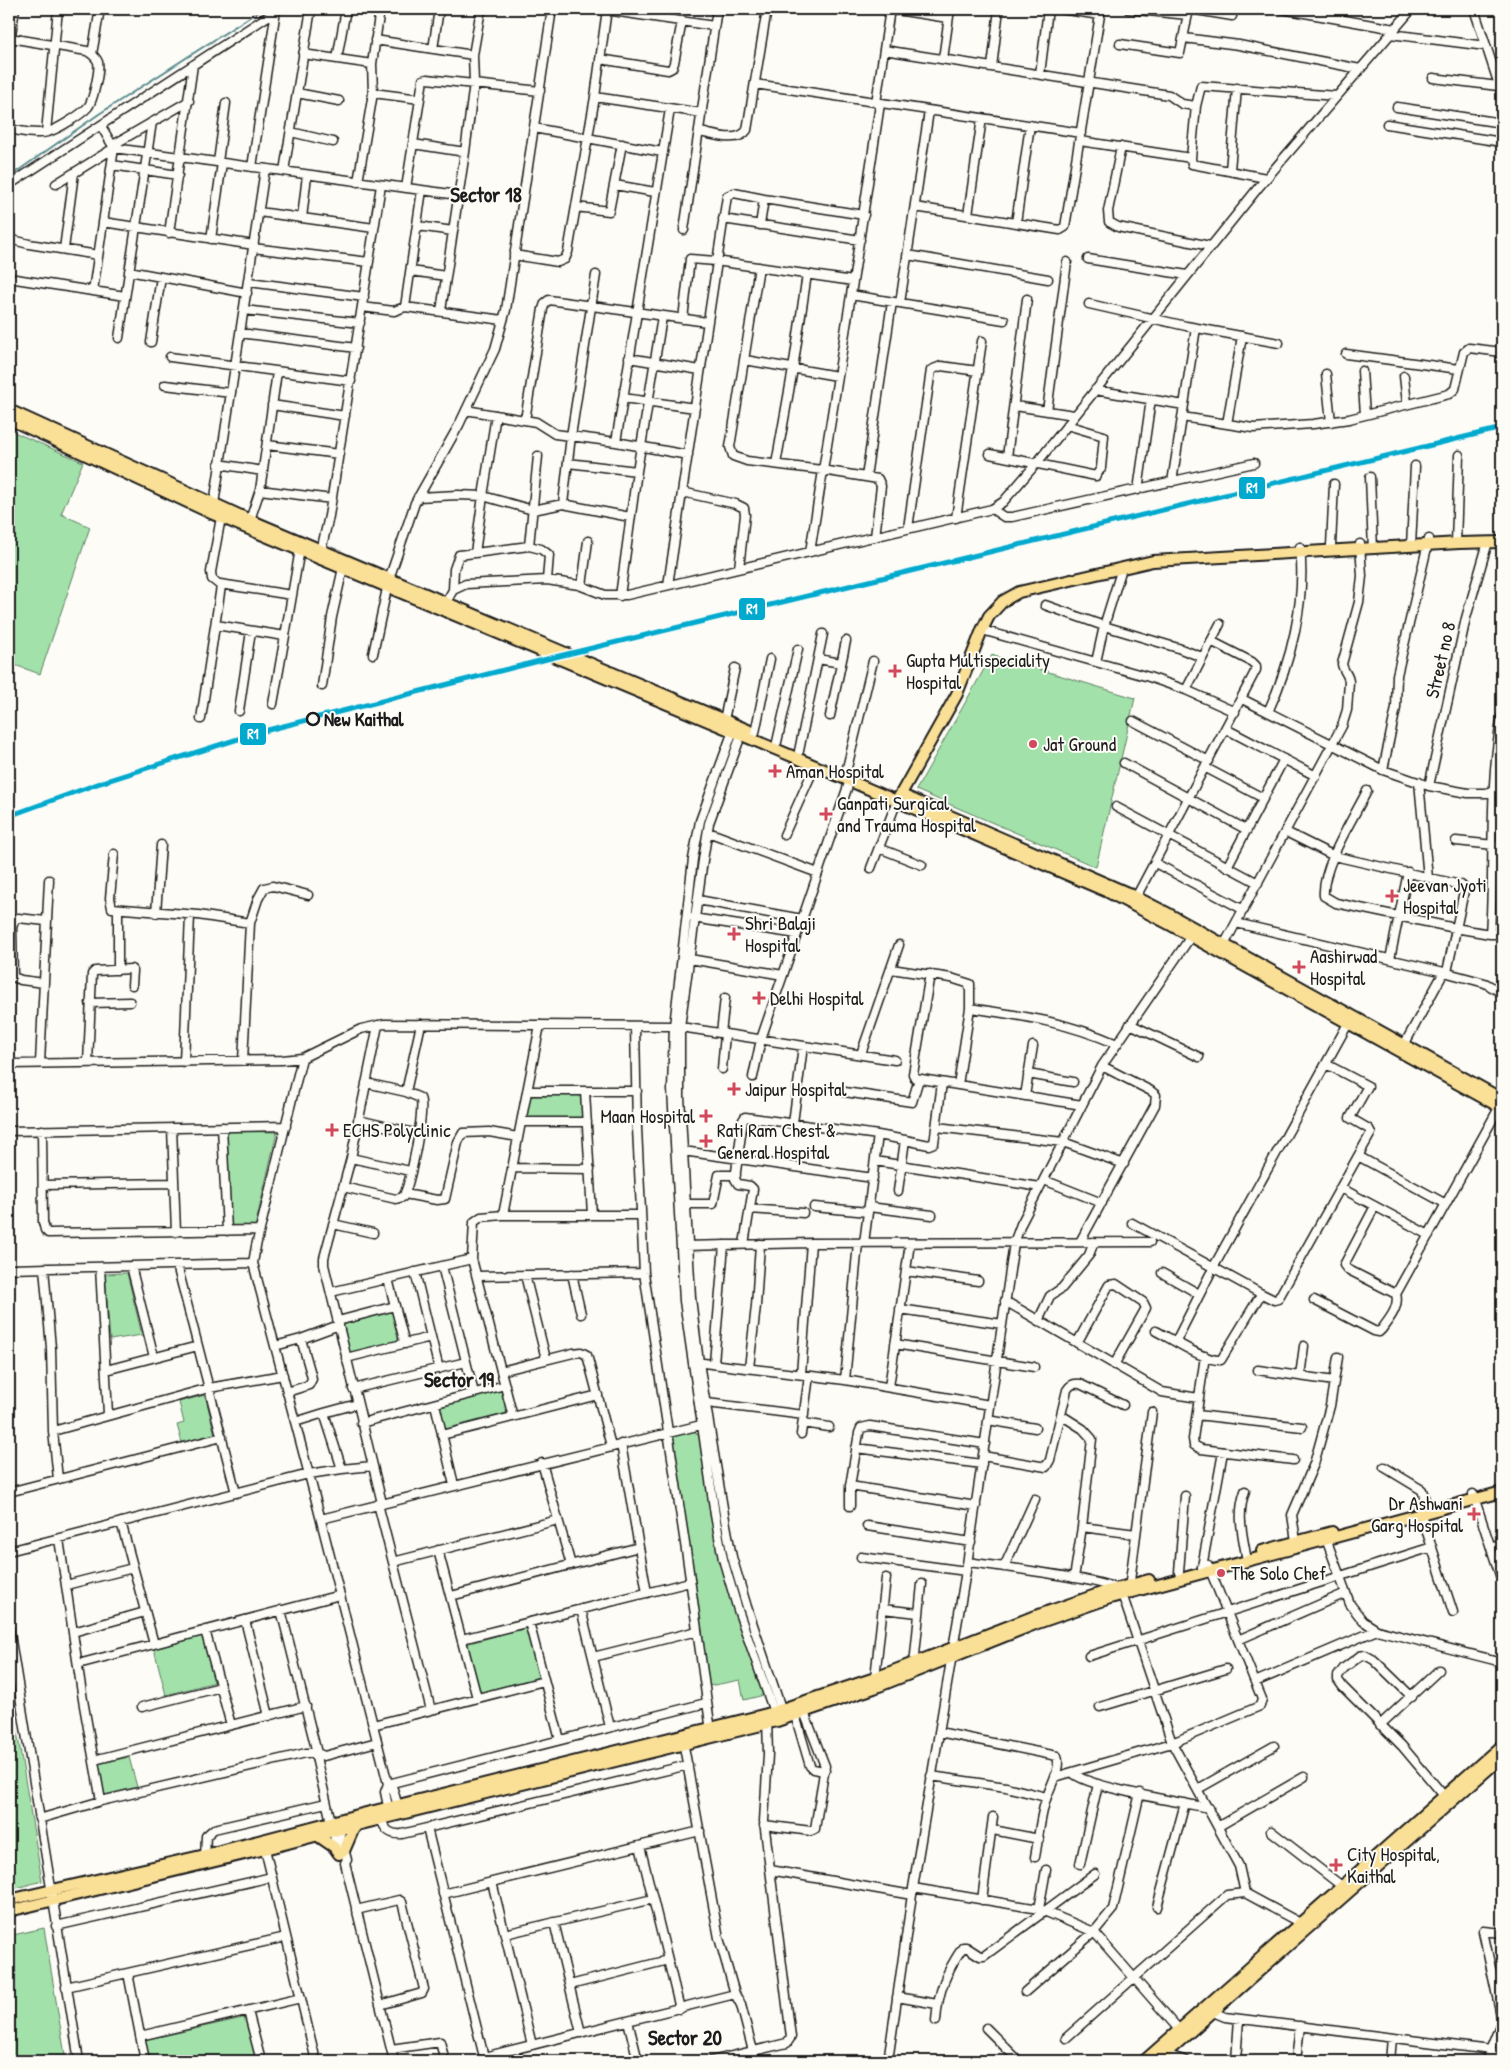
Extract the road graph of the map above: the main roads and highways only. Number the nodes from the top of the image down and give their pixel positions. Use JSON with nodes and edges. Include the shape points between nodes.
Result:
{"nodes":[{"id":1,"x":9,"y":410,"type":"edge"},
{"id":2,"x":9,"y":419,"type":"edge"},
{"id":3,"x":219,"y":510,"type":"junction"},
{"id":4,"x":1502,"y":536,"type":"edge"},
{"id":5,"x":1456,"y":540,"type":"junction"},
{"id":6,"x":1502,"y":542,"type":"edge"},
{"id":7,"x":1360,"y":547,"type":"junction"},
{"id":8,"x":1300,"y":550,"type":"junction"},
{"id":9,"x":320,"y":553,"type":"junction"},
{"id":10,"x":388,"y":583,"type":"junction"},
{"id":11,"x":443,"y":607,"type":"junction"},
{"id":12,"x":738,"y":730,"type":"junction"},
{"id":13,"x":848,"y":776,"type":"junction"},
{"id":14,"x":899,"y":798,"type":"junction"},
{"id":15,"x":1194,"y":932,"type":"junction"},
{"id":16,"x":1351,"y":1019,"type":"junction"},
{"id":17,"x":1455,"y":1077,"type":"junction"},
{"id":18,"x":1502,"y":1104,"type":"edge"},
{"id":19,"x":1502,"y":1486,"type":"edge"},
{"id":20,"x":1502,"y":1492,"type":"edge"},
{"id":21,"x":1474,"y":1497,"type":"junction"},
{"id":22,"x":1326,"y":1537,"type":"junction"},
{"id":23,"x":1207,"y":1568,"type":"junction"},
{"id":24,"x":1125,"y":1590,"type":"junction"},
{"id":25,"x":914,"y":1667,"type":"junction"},
{"id":26,"x":782,"y":1716,"type":"junction"},
{"id":27,"x":1502,"y":1745,"type":"edge"},
{"id":28,"x":1502,"y":1757,"type":"edge"},
{"id":29,"x":392,"y":1813,"type":"junction"},
{"id":30,"x":356,"y":1825,"type":"junction"},
{"id":31,"x":335,"y":1826,"type":"junction"},
{"id":32,"x":318,"y":1836,"type":"junction"},
{"id":33,"x":205,"y":1860,"type":"junction"},
{"id":34,"x":51,"y":1895,"type":"junction"},
{"id":35,"x":9,"y":1900,"type":"edge"},
{"id":36,"x":9,"y":1911,"type":"edge"},
{"id":37,"x":1231,"y":1992,"type":"junction"},
{"id":38,"x":1183,"y":2033,"type":"junction"},
{"id":39,"x":1161,"y":2058,"type":"edge"},
{"id":40,"x":1144,"y":2061,"type":"edge"}],
"edges":[{"from":1,"to":3,"type":"main road"},
{"from":2,"to":3,"type":"main road"},
{"from":3,"to":9,"type":"main road","via":[[250,520]]},
{"from":3,"to":9,"type":"main road","via":[[300,549]]},
{"from":4,"to":5,"type":"main road"},
{"from":5,"to":6,"type":"main road"},
{"from":5,"to":7,"type":"main road"},
{"from":7,"to":8,"type":"main road"},
{"from":7,"to":8,"type":"main road"},
{"from":8,"to":14,"type":"main road","via":[[1173,553],[1153,561],[1019,592],[1003,601],[994,609],[982,630],[957,694]]},
{"from":9,"to":10,"type":"main road"},
{"from":9,"to":10,"type":"main road","via":[[343,568]]},
{"from":10,"to":11,"type":"main road"},
{"from":11,"to":12,"type":"main road"},
{"from":11,"to":12,"type":"main road","via":[[724,720]]},
{"from":12,"to":13,"type":"main road","via":[[815,766]]},
{"from":12,"to":13,"type":"main road","via":[[777,742]]},
{"from":13,"to":14,"type":"main road"},
{"from":14,"to":15,"type":"main road","via":[[1134,901]]},
{"from":15,"to":16,"type":"main road"},
{"from":15,"to":16,"type":"main road","via":[[1224,945]]},
{"from":16,"to":17,"type":"main road"},
{"from":16,"to":17,"type":"main road","via":[[1404,1044]]},
{"from":17,"to":18,"type":"main road"},
{"from":19,"to":21,"type":"main road"},
{"from":20,"to":21,"type":"main road"},
{"from":21,"to":22,"type":"main road"},
{"from":22,"to":23,"type":"main road"},
{"from":22,"to":23,"type":"main road","via":[[1296,1541]]},
{"from":23,"to":24,"type":"main road"},
{"from":23,"to":24,"type":"main road","via":[[1179,1572]]},
{"from":24,"to":25,"type":"main road","via":[[951,1658]]},
{"from":24,"to":25,"type":"main road","via":[[1030,1618],[953,1647]]},
{"from":25,"to":26,"type":"main road"},
{"from":25,"to":26,"type":"main road","via":[[875,1678]]},
{"from":26,"to":29,"type":"main road"},
{"from":27,"to":37,"type":"main road"},
{"from":28,"to":37,"type":"main road"},
{"from":29,"to":30,"type":"main road"},
{"from":29,"to":31,"type":"main road"},
{"from":30,"to":31,"type":"main road"},
{"from":30,"to":32,"type":"main road","via":[[343,1856]]},
{"from":31,"to":32,"type":"main road"},
{"from":31,"to":33,"type":"main road"},
{"from":32,"to":33,"type":"main road","via":[[265,1850]]},
{"from":33,"to":34,"type":"main road"},
{"from":34,"to":35,"type":"main road"},
{"from":34,"to":36,"type":"main road"},
{"from":37,"to":38,"type":"main road"},
{"from":37,"to":38,"type":"main road","via":[[1212,2012]]},
{"from":38,"to":39,"type":"main road"},
{"from":38,"to":40,"type":"main road"}]}
